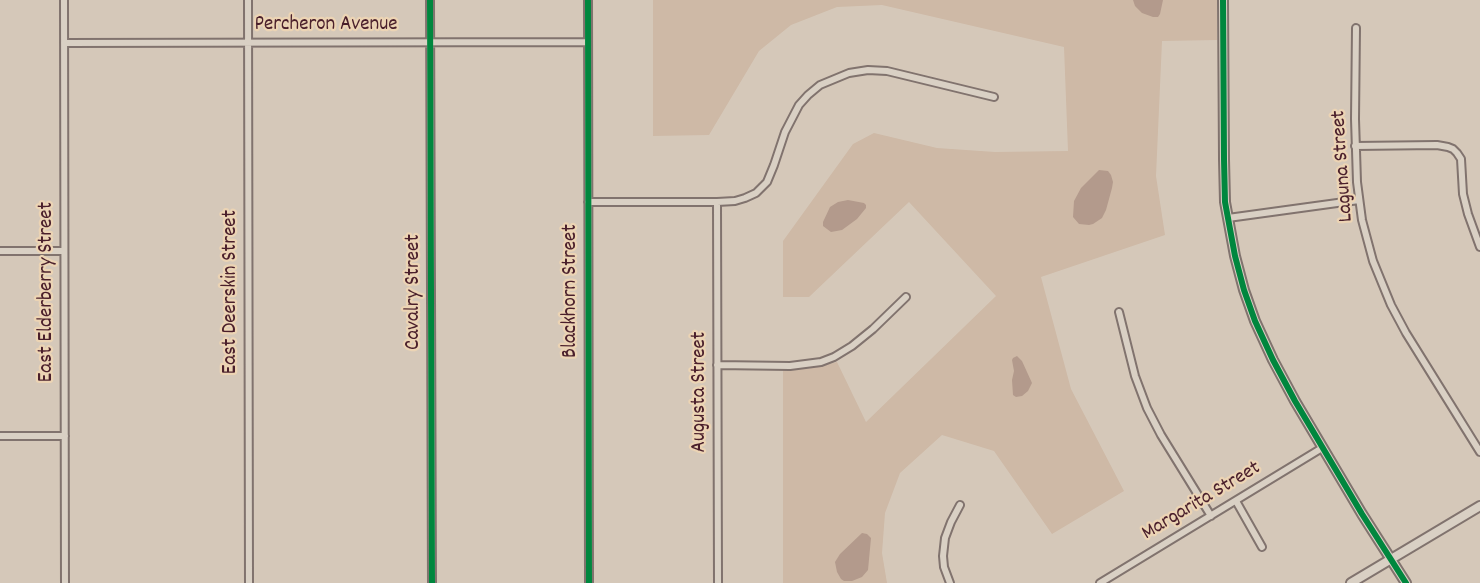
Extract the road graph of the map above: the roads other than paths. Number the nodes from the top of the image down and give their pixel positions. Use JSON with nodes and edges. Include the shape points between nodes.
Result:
{"nodes":[{"id":1,"x":64,"y":0,"type":"edge"},
{"id":2,"x":248,"y":0,"type":"edge"},
{"id":3,"x":430,"y":0,"type":"edge"},
{"id":4,"x":588,"y":0,"type":"edge"},
{"id":5,"x":1223,"y":0,"type":"edge"},
{"id":6,"x":1356,"y":28,"type":"dead end"},
{"id":7,"x":430,"y":42,"type":"junction"},
{"id":8,"x":588,"y":42,"type":"junction"},
{"id":9,"x":64,"y":43,"type":"junction"},
{"id":10,"x":248,"y":43,"type":"junction"},
{"id":11,"x":994,"y":98,"type":"dead end"},
{"id":12,"x":1355,"y":146,"type":"junction"},
{"id":13,"x":1359,"y":200,"type":"junction"},
{"id":14,"x":588,"y":202,"type":"junction"},
{"id":15,"x":717,"y":202,"type":"junction"},
{"id":16,"x":1228,"y":218,"type":"junction"},
{"id":17,"x":1480,"y":247,"type":"edge"},
{"id":18,"x":0,"y":251,"type":"edge"},
{"id":19,"x":64,"y":251,"type":"junction"},
{"id":20,"x":906,"y":297,"type":"dead end"},
{"id":21,"x":1119,"y":312,"type":"dead end"},
{"id":22,"x":717,"y":364,"type":"junction"},
{"id":23,"x":0,"y":436,"type":"edge"},
{"id":24,"x":65,"y":436,"type":"junction"},
{"id":25,"x":1322,"y":448,"type":"junction"},
{"id":26,"x":1480,"y":452,"type":"edge"},
{"id":27,"x":1236,"y":501,"type":"junction"},
{"id":28,"x":960,"y":505,"type":"dead end"},
{"id":29,"x":1480,"y":506,"type":"edge"},
{"id":30,"x":1211,"y":516,"type":"junction"},
{"id":31,"x":1262,"y":547,"type":"dead end"},
{"id":32,"x":1391,"y":558,"type":"junction"},
{"id":33,"x":65,"y":583,"type":"edge"},
{"id":34,"x":249,"y":583,"type":"edge"},
{"id":35,"x":432,"y":583,"type":"edge"},
{"id":36,"x":589,"y":583,"type":"edge"},
{"id":37,"x":718,"y":583,"type":"edge"},
{"id":38,"x":950,"y":583,"type":"edge"},
{"id":39,"x":1100,"y":583,"type":"edge"},
{"id":40,"x":1351,"y":583,"type":"edge"},
{"id":41,"x":1406,"y":583,"type":"edge"}],
"edges":[{"from":1,"to":9,"type":"street","name":"East Elderberry Street"},
{"from":2,"to":10,"type":"street","name":"East Deerskin Street"},
{"from":3,"to":7,"type":"street","name":"Cavalry Street"},
{"from":4,"to":8,"type":"street","name":"Blackhorn Street"},
{"from":5,"to":16,"type":"street"},
{"from":6,"to":12,"type":"street","name":"Laguna Street"},
{"from":7,"to":8,"type":"street","name":"Percheron Avenue"},
{"from":7,"to":10,"type":"street","name":"Percheron Avenue"},
{"from":7,"to":35,"type":"street","name":"Cavalry Street"},
{"from":8,"to":14,"type":"street","name":"Blackhorn Street"},
{"from":9,"to":10,"type":"street","name":"Percheron Avenue"},
{"from":9,"to":19,"type":"street","name":"East Elderberry Street"},
{"from":10,"to":34,"type":"street","name":"East Deerskin Street"},
{"from":11,"to":15,"type":"street","via":[[887,72],[868,70],[837,76],[820,85],[799,105],[763,188],[745,198]]},
{"from":12,"to":13,"type":"street","name":"Laguna Street"},
{"from":12,"to":17,"type":"street","via":[[1437,145],[1453,149],[1461,159],[1463,194]]},
{"from":13,"to":16,"type":"street"},
{"from":13,"to":26,"type":"street","name":"Laguna Street","via":[[1373,261],[1391,305]]},
{"from":14,"to":15,"type":"street"},
{"from":14,"to":36,"type":"street","name":"Blackhorn Street"},
{"from":15,"to":22,"type":"street","name":"Augusta Street"},
{"from":16,"to":25,"type":"street","via":[[1255,321]]},
{"from":18,"to":19,"type":"street"},
{"from":19,"to":24,"type":"street","name":"East Elderberry Street"},
{"from":20,"to":22,"type":"street","via":[[852,346],[821,362],[790,366]]},
{"from":21,"to":30,"type":"street","via":[[1147,408]]},
{"from":22,"to":37,"type":"street","name":"Augusta Street"},
{"from":23,"to":24,"type":"street"},
{"from":24,"to":33,"type":"street","name":"East Elderberry Street"},
{"from":25,"to":27,"type":"street","name":"Margarita Street"},
{"from":25,"to":32,"type":"street"},
{"from":27,"to":30,"type":"street","name":"Margarita Street"},
{"from":27,"to":31,"type":"street"},
{"from":28,"to":38,"type":"street","via":[[945,538],[944,567]]},
{"from":29,"to":32,"type":"street"},
{"from":30,"to":39,"type":"street","name":"Margarita Street"},
{"from":32,"to":40,"type":"street"},
{"from":32,"to":41,"type":"street"}]}
